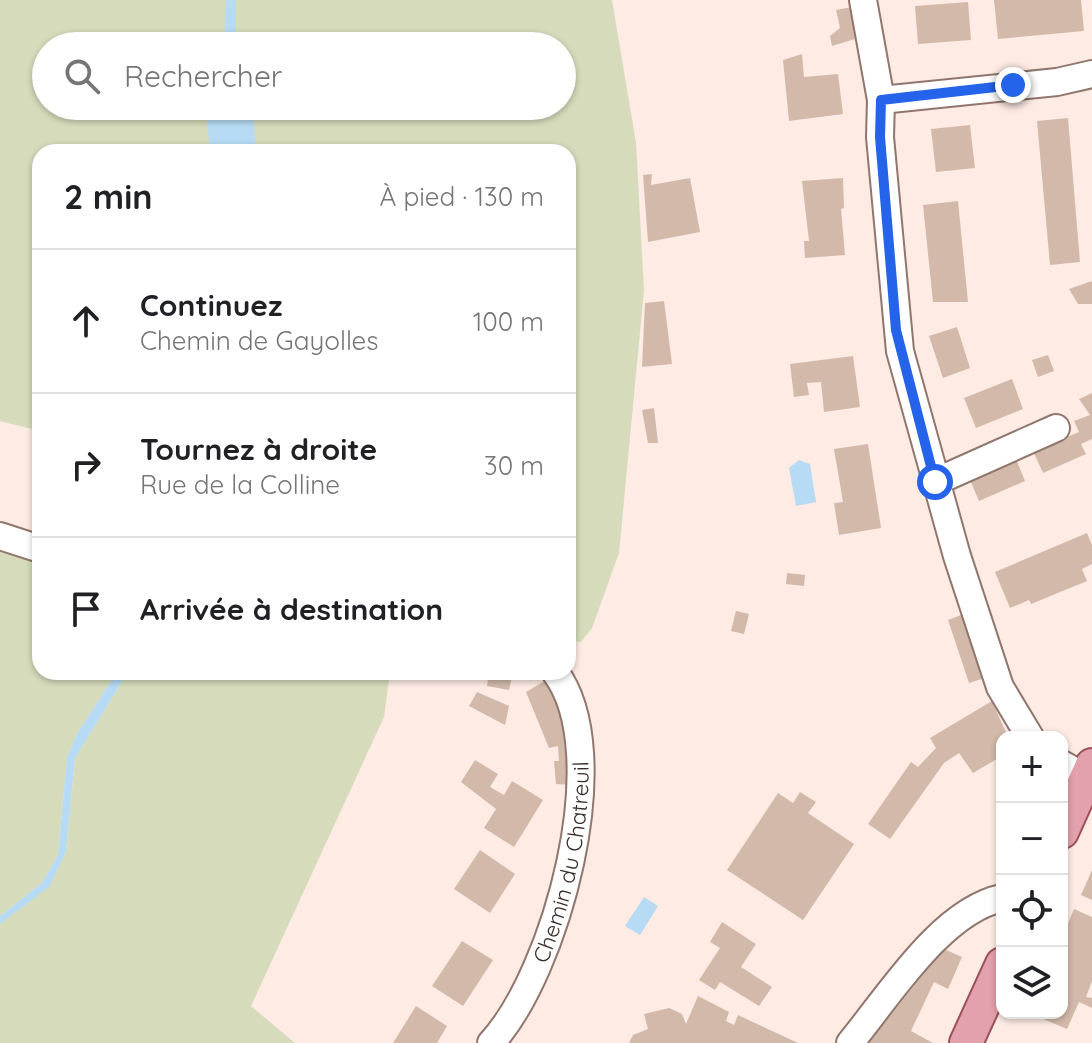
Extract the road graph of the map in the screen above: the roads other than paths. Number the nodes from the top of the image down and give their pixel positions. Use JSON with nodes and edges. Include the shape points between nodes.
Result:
{"nodes":[{"id":1,"x":863,"y":0,"type":"edge"},
{"id":2,"x":1092,"y":74,"type":"edge"},
{"id":3,"x":881,"y":100,"type":"junction"},
{"id":4,"x":1056,"y":428,"type":"dead end"},
{"id":5,"x":935,"y":482,"type":"junction"},
{"id":6,"x":0,"y":536,"type":"edge"},
{"id":7,"x":32,"y":546,"type":"edge"},
{"id":8,"x":559,"y":680,"type":"edge"},
{"id":9,"x":1026,"y":731,"type":"edge"},
{"id":10,"x":1080,"y":769,"type":"edge"},
{"id":11,"x":1068,"y":811,"type":"edge"},
{"id":12,"x":996,"y":900,"type":"edge"},
{"id":13,"x":996,"y":979,"type":"edge"},
{"id":14,"x":972,"y":1041,"type":"edge"},
{"id":15,"x":491,"y":1043,"type":"edge"},
{"id":16,"x":850,"y":1043,"type":"edge"}],
"edges":[{"from":1,"to":3,"type":"street"},
{"from":2,"to":3,"type":"street"},
{"from":3,"to":5,"type":"street","via":[[896,330]]},
{"from":4,"to":5,"type":"street"},
{"from":5,"to":9,"type":"street","via":[[1000,687]]},
{"from":6,"to":7,"type":"street"},
{"from":8,"to":15,"type":"street","name":"Chemin du Chatreuil","via":[[581,743],[582,809],[534,970],[521,1001]]},
{"from":10,"to":11,"type":"main road"},
{"from":12,"to":16,"type":"street","via":[[970,908],[943,929]]},
{"from":13,"to":14,"type":"main road"}]}
